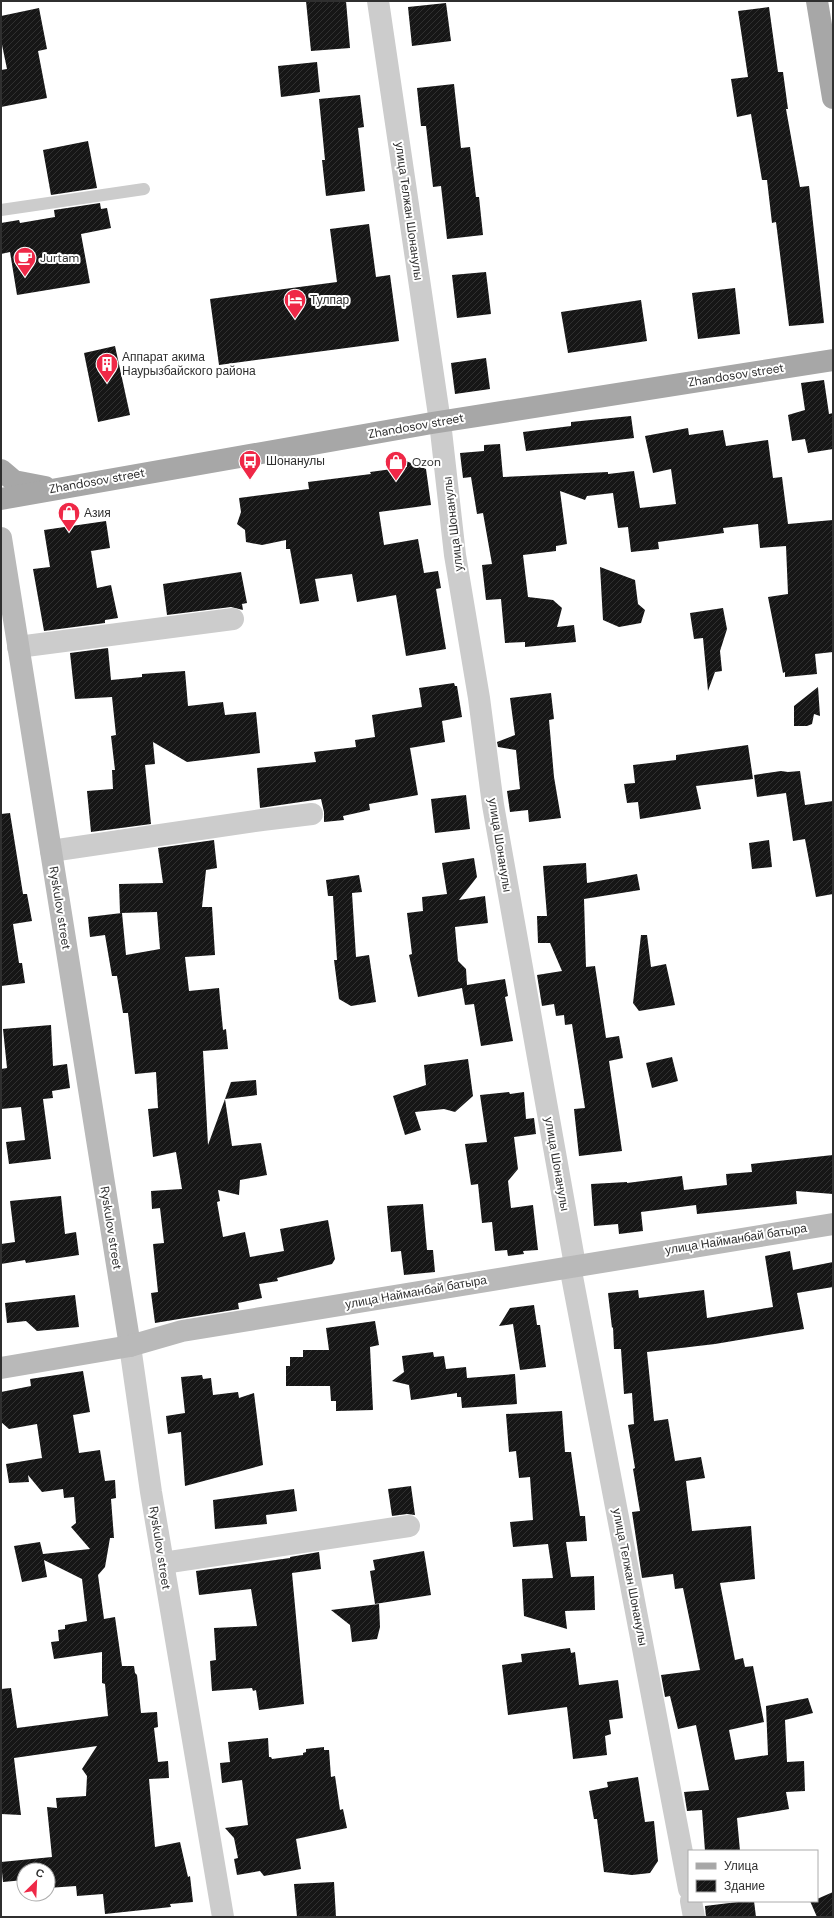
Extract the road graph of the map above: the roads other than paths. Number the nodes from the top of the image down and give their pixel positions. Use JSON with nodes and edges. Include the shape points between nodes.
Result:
{"nodes":[{"id":1,"x":378,"y":1,"type":"edge"},
{"id":2,"x":817,"y":1,"type":"edge"},
{"id":3,"x":833,"y":98,"type":"edge"},
{"id":4,"x":144,"y":188,"type":"dead end"},
{"id":5,"x":1,"y":210,"type":"edge"},
{"id":6,"x":833,"y":360,"type":"edge"},
{"id":7,"x":440,"y":422,"type":"junction"},
{"id":8,"x":1,"y":470,"type":"edge"},
{"id":9,"x":56,"y":489,"type":"junction"},
{"id":10,"x":1,"y":499,"type":"edge"},
{"id":11,"x":1,"y":538,"type":"edge"},
{"id":12,"x":233,"y":619,"type":"dead end"},
{"id":13,"x":18,"y":647,"type":"junction"},
{"id":14,"x":312,"y":814,"type":"dead end"},
{"id":15,"x":51,"y":851,"type":"junction"},
{"id":16,"x":833,"y":1224,"type":"edge"},
{"id":17,"x":573,"y":1266,"type":"junction"},
{"id":18,"x":130,"y":1346,"type":"junction"},
{"id":19,"x":1,"y":1368,"type":"edge"},
{"id":20,"x":409,"y":1526,"type":"dead end"},
{"id":21,"x":163,"y":1563,"type":"junction"},
{"id":22,"x":688,"y":1884,"type":"edge"},
{"id":23,"x":691,"y":1902,"type":"edge"},
{"id":24,"x":223,"y":1917,"type":"edge"},
{"id":25,"x":694,"y":1917,"type":"edge"}],
"edges":[{"from":1,"to":7,"type":"street","name":"улица Телжан Шонанулы"},
{"from":2,"to":3,"type":"main road"},
{"from":4,"to":5,"type":"lane"},
{"from":6,"to":7,"type":"main road","name":"Zhandosov street"},
{"from":7,"to":9,"type":"main road","name":"Zhandosov street"},
{"from":7,"to":17,"type":"street","name":"улица Шонанулы","via":[[455,555],[479,698],[493,805]]},
{"from":8,"to":9,"type":"main road","via":[[14,481]]},
{"from":9,"to":10,"type":"main road","name":"Zhandosov street"},
{"from":11,"to":13,"type":"street","name":"Ryskulov street"},
{"from":12,"to":13,"type":"street"},
{"from":13,"to":15,"type":"street","name":"Ryskulov street"},
{"from":14,"to":15,"type":"street"},
{"from":15,"to":18,"type":"street","name":"Ryskulov street"},
{"from":16,"to":17,"type":"street","name":"улица Найманбай батыра"},
{"from":17,"to":18,"type":"street","name":"улица Найманбай батыра","via":[[182,1331]]},
{"from":17,"to":22,"type":"street","name":"улица Телжан Шонанулы"},
{"from":18,"to":19,"type":"street","name":"улица Найманбай батыра"},
{"from":18,"to":21,"type":"street","name":"Ryskulov street"},
{"from":20,"to":21,"type":"street"},
{"from":21,"to":24,"type":"street","name":"Ryskulov street"},
{"from":23,"to":25,"type":"street"}]}
